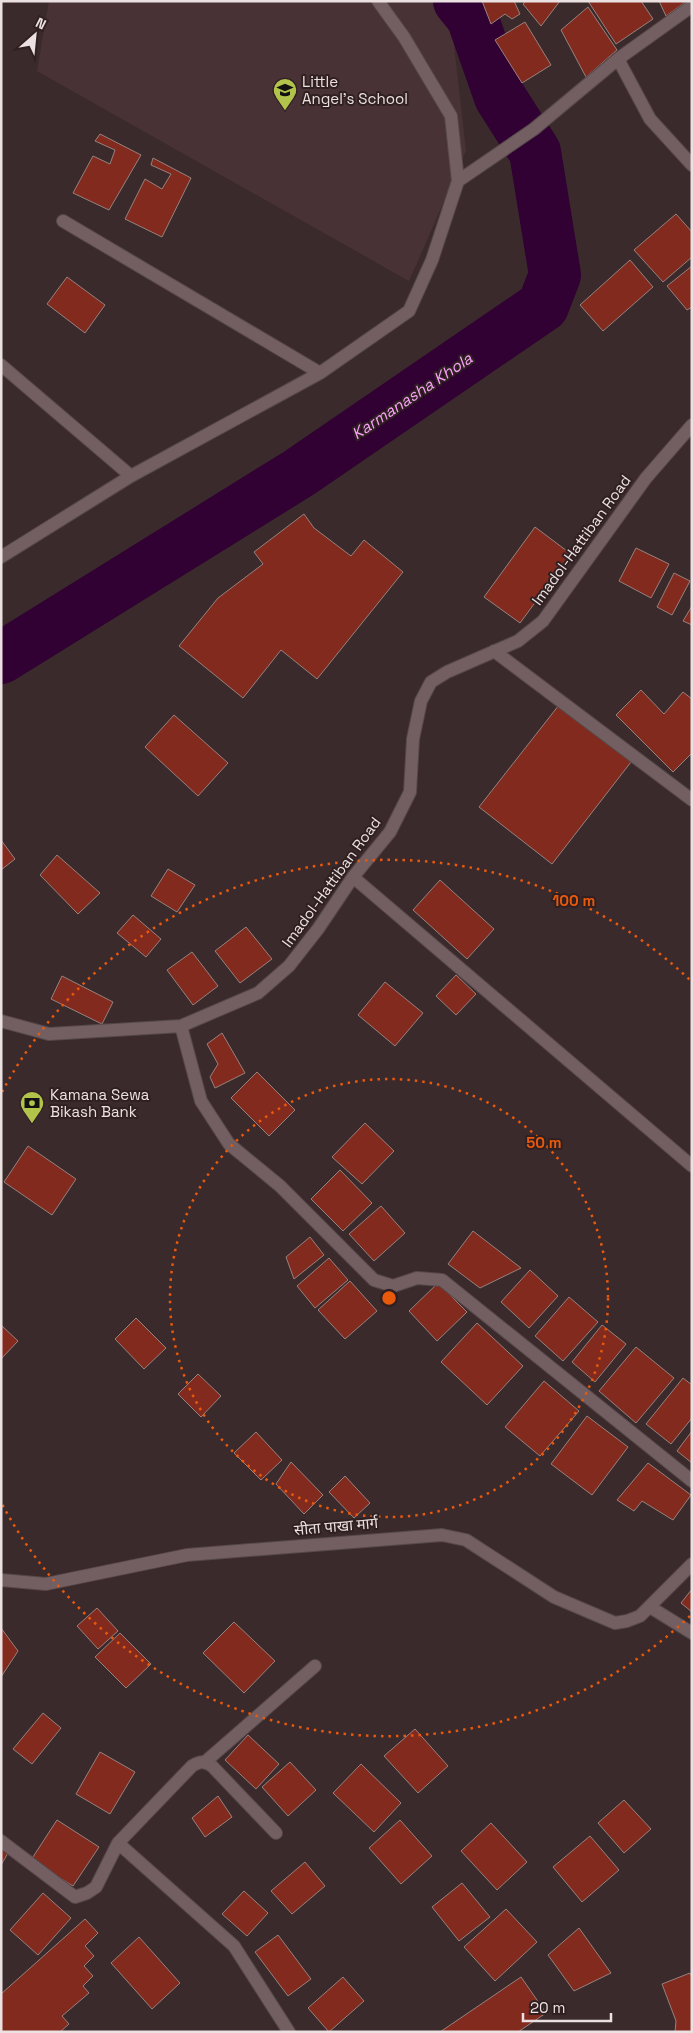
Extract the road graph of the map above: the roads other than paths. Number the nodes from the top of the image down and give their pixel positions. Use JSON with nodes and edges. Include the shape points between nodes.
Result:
{"nodes":[{"id":1,"x":378,"y":1,"type":"edge"},
{"id":2,"x":692,"y":6,"type":"edge"},
{"id":3,"x":618,"y":59,"type":"junction"},
{"id":4,"x":692,"y":165,"type":"edge"},
{"id":5,"x":458,"y":181,"type":"junction"},
{"id":6,"x":63,"y":221,"type":"dead end"},
{"id":7,"x":1,"y":365,"type":"edge"},
{"id":8,"x":320,"y":373,"type":"junction"},
{"id":9,"x":692,"y":425,"type":"edge"},
{"id":10,"x":130,"y":476,"type":"junction"},
{"id":11,"x":1,"y":557,"type":"edge"},
{"id":12,"x":494,"y":651,"type":"junction"},
{"id":13,"x":692,"y":800,"type":"edge"},
{"id":14,"x":353,"y":878,"type":"junction"},
{"id":15,"x":1,"y":1021,"type":"edge"},
{"id":16,"x":181,"y":1026,"type":"junction"},
{"id":17,"x":692,"y":1166,"type":"edge"},
{"id":18,"x":692,"y":1481,"type":"edge"},
{"id":19,"x":692,"y":1564,"type":"edge"},
{"id":20,"x":1,"y":1580,"type":"edge"},
{"id":21,"x":650,"y":1607,"type":"junction"},
{"id":22,"x":692,"y":1633,"type":"edge"},
{"id":23,"x":315,"y":1666,"type":"dead end"},
{"id":24,"x":205,"y":1762,"type":"junction"},
{"id":25,"x":276,"y":1833,"type":"dead end"},
{"id":26,"x":1,"y":1841,"type":"edge"},
{"id":27,"x":118,"y":1843,"type":"junction"},
{"id":28,"x":289,"y":2032,"type":"edge"}],
"edges":[{"from":1,"to":5,"type":"street","via":[[404,37],[451,116]]},
{"from":2,"to":3,"type":"street"},
{"from":3,"to":4,"type":"street","via":[[650,118]]},
{"from":3,"to":5,"type":"street","via":[[534,129]]},
{"from":5,"to":8,"type":"street","via":[[432,260],[409,311]]},
{"from":6,"to":8,"type":"street"},
{"from":7,"to":10,"type":"street"},
{"from":8,"to":10,"type":"street"},
{"from":9,"to":12,"type":"street","name":"Imadol-Hattiban Road","via":[[646,478],[543,621],[518,641]]},
{"from":10,"to":11,"type":"street"},
{"from":12,"to":13,"type":"street"},
{"from":12,"to":14,"type":"street","name":"Imadol-Hattiban Road","via":[[431,682],[421,701],[413,739],[410,792],[390,832]]},
{"from":14,"to":16,"type":"street","name":"Imadol-Hattiban Road","via":[[289,966],[258,993]]},
{"from":14,"to":17,"type":"street"},
{"from":15,"to":16,"type":"street","name":"Imadol-Hattiban Road","via":[[49,1034]]},
{"from":16,"to":18,"type":"street","via":[[201,1101],[230,1144],[280,1186],[374,1280],[393,1286],[416,1278],[442,1280]]},
{"from":19,"to":21,"type":"street","name":"सीता पाखा मार्ग"},
{"from":20,"to":21,"type":"street","name":"सीता पाखा मार्ग","via":[[46,1584],[187,1555],[442,1535],[466,1540],[554,1596],[615,1623],[640,1616]]},
{"from":21,"to":22,"type":"street"},
{"from":23,"to":24,"type":"street"},
{"from":24,"to":25,"type":"street"},
{"from":24,"to":27,"type":"street","via":[[192,1766]]},
{"from":26,"to":27,"type":"street","via":[[75,1897],[96,1887]]},
{"from":27,"to":28,"type":"street","via":[[234,1946]]}]}
